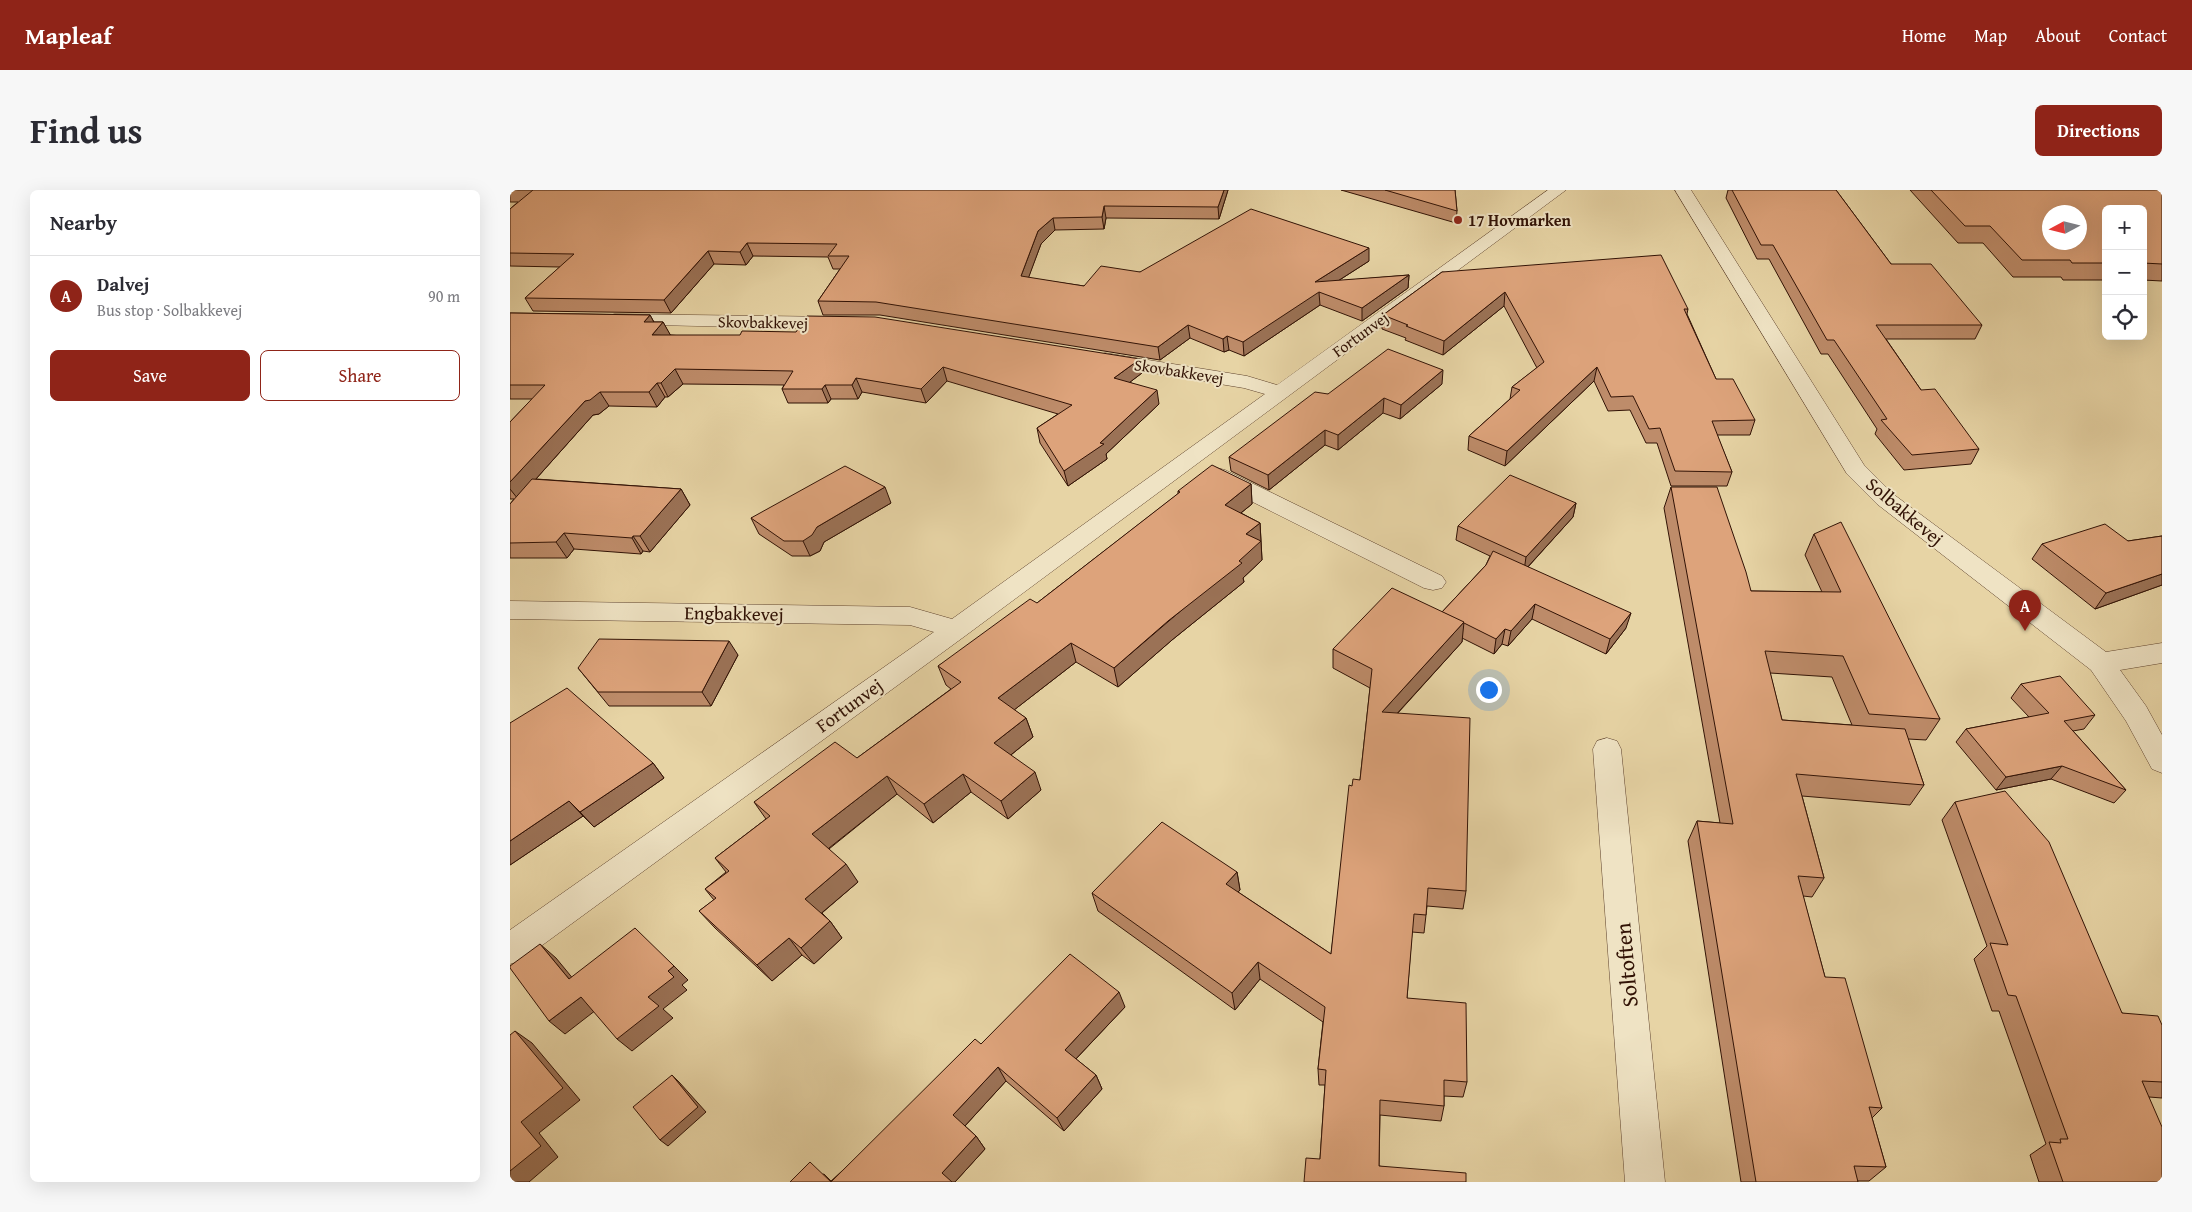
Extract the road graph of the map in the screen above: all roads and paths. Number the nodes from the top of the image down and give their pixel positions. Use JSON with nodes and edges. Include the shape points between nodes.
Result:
{"nodes":[{"id":1,"x":1558,"y":190,"type":"edge"},
{"id":2,"x":1683,"y":190,"type":"edge"},
{"id":3,"x":599,"y":320,"type":"edge"},
{"id":4,"x":861,"y":323,"type":"edge"},
{"id":5,"x":1083,"y":355,"type":"edge"},
{"id":6,"x":1280,"y":392,"type":"junction"},
{"id":7,"x":1188,"y":461,"type":"junction"},
{"id":8,"x":1433,"y":582,"type":"dead end"},
{"id":9,"x":510,"y":610,"type":"edge"},
{"id":10,"x":956,"y":629,"type":"junction"},
{"id":11,"x":2162,"y":653,"type":"edge"},
{"id":12,"x":2101,"y":663,"type":"junction"},
{"id":13,"x":1607,"y":749,"type":"dead end"},
{"id":14,"x":2162,"y":761,"type":"edge"},
{"id":15,"x":510,"y":949,"type":"edge"},
{"id":16,"x":1645,"y":1182,"type":"edge"}],
"edges":[{"from":1,"to":6,"type":"street","name":"Fortunvej"},
{"from":2,"to":12,"type":"street","name":"Solbakkevej","via":[[1856,469],[1885,499]]},
{"from":3,"to":4,"type":"street","name":"Skovbakkevej"},
{"from":5,"to":6,"type":"street","name":"Skovbakkevej","via":[[1247,382]]},
{"from":6,"to":7,"type":"street","name":"Fortunvej"},
{"from":7,"to":8,"type":"street"},
{"from":7,"to":10,"type":"street","name":"Fortunvej"},
{"from":9,"to":10,"type":"street","name":"Engbakkevej","via":[[910,616]]},
{"from":10,"to":15,"type":"street","name":"Fortunvej"},
{"from":11,"to":12,"type":"street"},
{"from":12,"to":14,"type":"street","name":"Solbakkevej","via":[[2136,714]]},
{"from":13,"to":16,"type":"street","name":"Soltoften"}]}
